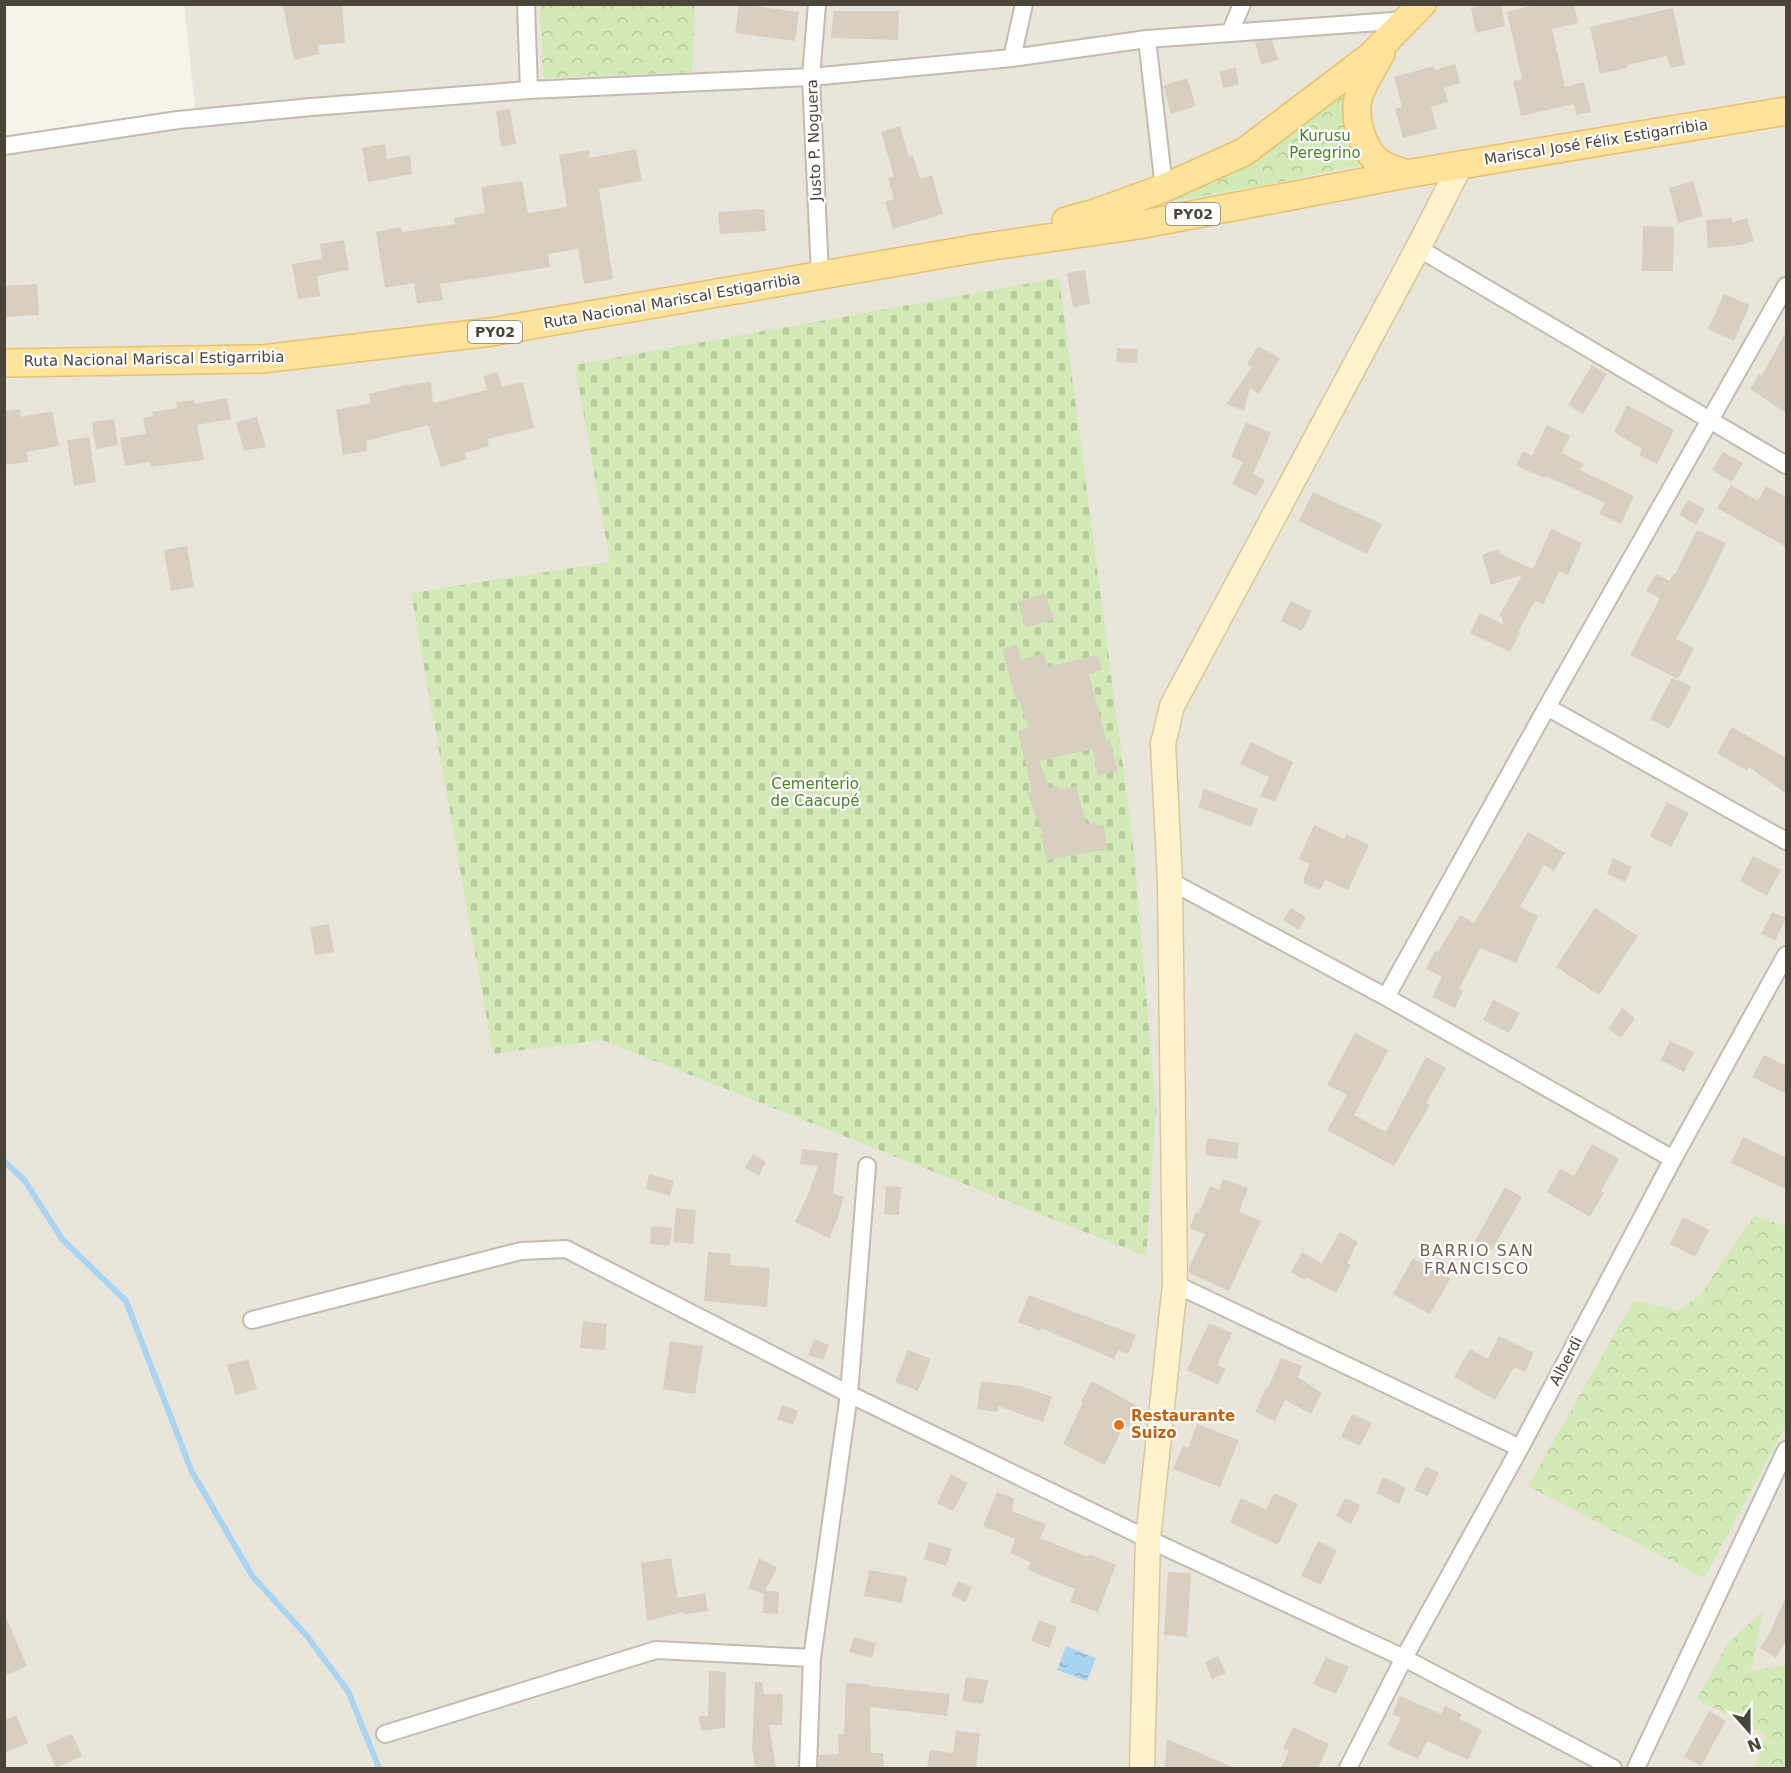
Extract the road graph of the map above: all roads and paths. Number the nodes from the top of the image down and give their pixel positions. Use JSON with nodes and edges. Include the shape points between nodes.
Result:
{"nodes":[{"id":1,"x":526,"y":4,"type":"edge"},
{"id":2,"x":818,"y":4,"type":"edge"},
{"id":3,"x":1024,"y":4,"type":"edge"},
{"id":4,"x":1242,"y":4,"type":"edge"},
{"id":5,"x":1414,"y":12,"type":"edge"},
{"id":6,"x":1230,"y":33,"type":"junction"},
{"id":7,"x":1147,"y":39,"type":"junction"},
{"id":8,"x":1387,"y":41,"type":"junction"},
{"id":9,"x":1012,"y":58,"type":"junction"},
{"id":10,"x":811,"y":77,"type":"junction"},
{"id":11,"x":529,"y":90,"type":"junction"},
{"id":12,"x":1786,"y":111,"type":"edge"},
{"id":13,"x":4,"y":146,"type":"edge"},
{"id":14,"x":1461,"y":164,"type":"junction"},
{"id":15,"x":1406,"y":174,"type":"junction"},
{"id":16,"x":1164,"y":188,"type":"junction"},
{"id":17,"x":979,"y":248,"type":"junction"},
{"id":18,"x":1418,"y":248,"type":"junction"},
{"id":19,"x":820,"y":276,"type":"junction"},
{"id":20,"x":1786,"y":286,"type":"edge"},
{"id":21,"x":4,"y":363,"type":"edge"},
{"id":22,"x":1712,"y":420,"type":"junction"},
{"id":23,"x":1786,"y":465,"type":"edge"},
{"id":24,"x":1547,"y":707,"type":"junction"},
{"id":25,"x":1786,"y":842,"type":"edge"},
{"id":26,"x":1170,"y":881,"type":"junction"},
{"id":27,"x":1786,"y":955,"type":"edge"},
{"id":28,"x":1386,"y":997,"type":"junction"},
{"id":29,"x":1672,"y":1159,"type":"junction"},
{"id":30,"x":867,"y":1166,"type":"dead end"},
{"id":31,"x":1175,"y":1284,"type":"junction"},
{"id":32,"x":252,"y":1320,"type":"dead end"},
{"id":33,"x":849,"y":1394,"type":"junction"},
{"id":34,"x":1520,"y":1448,"type":"junction"},
{"id":35,"x":1786,"y":1450,"type":"edge"},
{"id":36,"x":1148,"y":1539,"type":"junction"},
{"id":37,"x":812,"y":1658,"type":"junction"},
{"id":38,"x":1404,"y":1658,"type":"junction"},
{"id":39,"x":385,"y":1734,"type":"dead end"},
{"id":40,"x":808,"y":1768,"type":"edge"},
{"id":41,"x":1142,"y":1768,"type":"edge"},
{"id":42,"x":1348,"y":1768,"type":"edge"},
{"id":43,"x":1613,"y":1768,"type":"edge"},
{"id":44,"x":1636,"y":1768,"type":"edge"}],
"edges":[{"from":1,"to":11,"type":"street"},
{"from":2,"to":10,"type":"street","name":"Justo P. Noguera"},
{"from":3,"to":9,"type":"street"},
{"from":4,"to":6,"type":"street"},
{"from":5,"to":6,"type":"street"},
{"from":5,"to":8,"type":"main road","name":"Ruta Nacional Mariscal Estigarribia","number":"PY02"},
{"from":6,"to":7,"type":"street"},
{"from":7,"to":9,"type":"street"},
{"from":7,"to":16,"type":"street"},
{"from":8,"to":15,"type":"main road","via":[[1361,91],[1357,114],[1367,146],[1377,160]]},
{"from":8,"to":16,"type":"main road","name":"Ruta Nacional Mariscal Estigarribia","number":"PY02","via":[[1244,152]]},
{"from":9,"to":10,"type":"street"},
{"from":10,"to":11,"type":"street"},
{"from":10,"to":19,"type":"street","name":"Justo P. Noguera"},
{"from":11,"to":13,"type":"street","via":[[178,120]]},
{"from":12,"to":14,"type":"main road","name":"Mariscal José Félix Estigarribia","number":"PY02"},
{"from":14,"to":15,"type":"main road","name":"Mariscal José Félix Estigarribia","number":"PY02"},
{"from":14,"to":18,"type":"street"},
{"from":15,"to":17,"type":"main road","name":"Ruta Nacional Mariscal Estigarribia","number":"PY02","via":[[1139,225]]},
{"from":16,"to":17,"type":"main road","name":"Ruta Nacional Mariscal Estigarribia","number":"PY02"},
{"from":17,"to":19,"type":"main road","name":"Ruta Nacional Mariscal Estigarribia","number":"PY02"},
{"from":18,"to":22,"type":"street"},
{"from":18,"to":26,"type":"street","via":[[1172,706],[1163,744]]},
{"from":19,"to":21,"type":"main road","name":"Ruta Nacional Mariscal Estigarribia","number":"PY02","via":[[491,332],[262,359]]},
{"from":20,"to":22,"type":"street"},
{"from":22,"to":23,"type":"street"},
{"from":22,"to":24,"type":"street"},
{"from":24,"to":25,"type":"street"},
{"from":24,"to":28,"type":"street"},
{"from":26,"to":28,"type":"street"},
{"from":26,"to":31,"type":"street"},
{"from":27,"to":29,"type":"street","name":"Alberdi"},
{"from":28,"to":29,"type":"street"},
{"from":29,"to":34,"type":"street","name":"Alberdi"},
{"from":30,"to":33,"type":"street"},
{"from":31,"to":34,"type":"street"},
{"from":31,"to":36,"type":"street"},
{"from":32,"to":33,"type":"street","via":[[521,1251],[566,1249]]},
{"from":33,"to":36,"type":"street"},
{"from":33,"to":37,"type":"street"},
{"from":34,"to":38,"type":"street","name":"Alberdi"},
{"from":35,"to":44,"type":"street"},
{"from":36,"to":38,"type":"street"},
{"from":36,"to":41,"type":"street"},
{"from":37,"to":39,"type":"street","via":[[656,1650]]},
{"from":37,"to":40,"type":"street"},
{"from":38,"to":42,"type":"street","name":"Alberdi"},
{"from":38,"to":43,"type":"street"}]}
